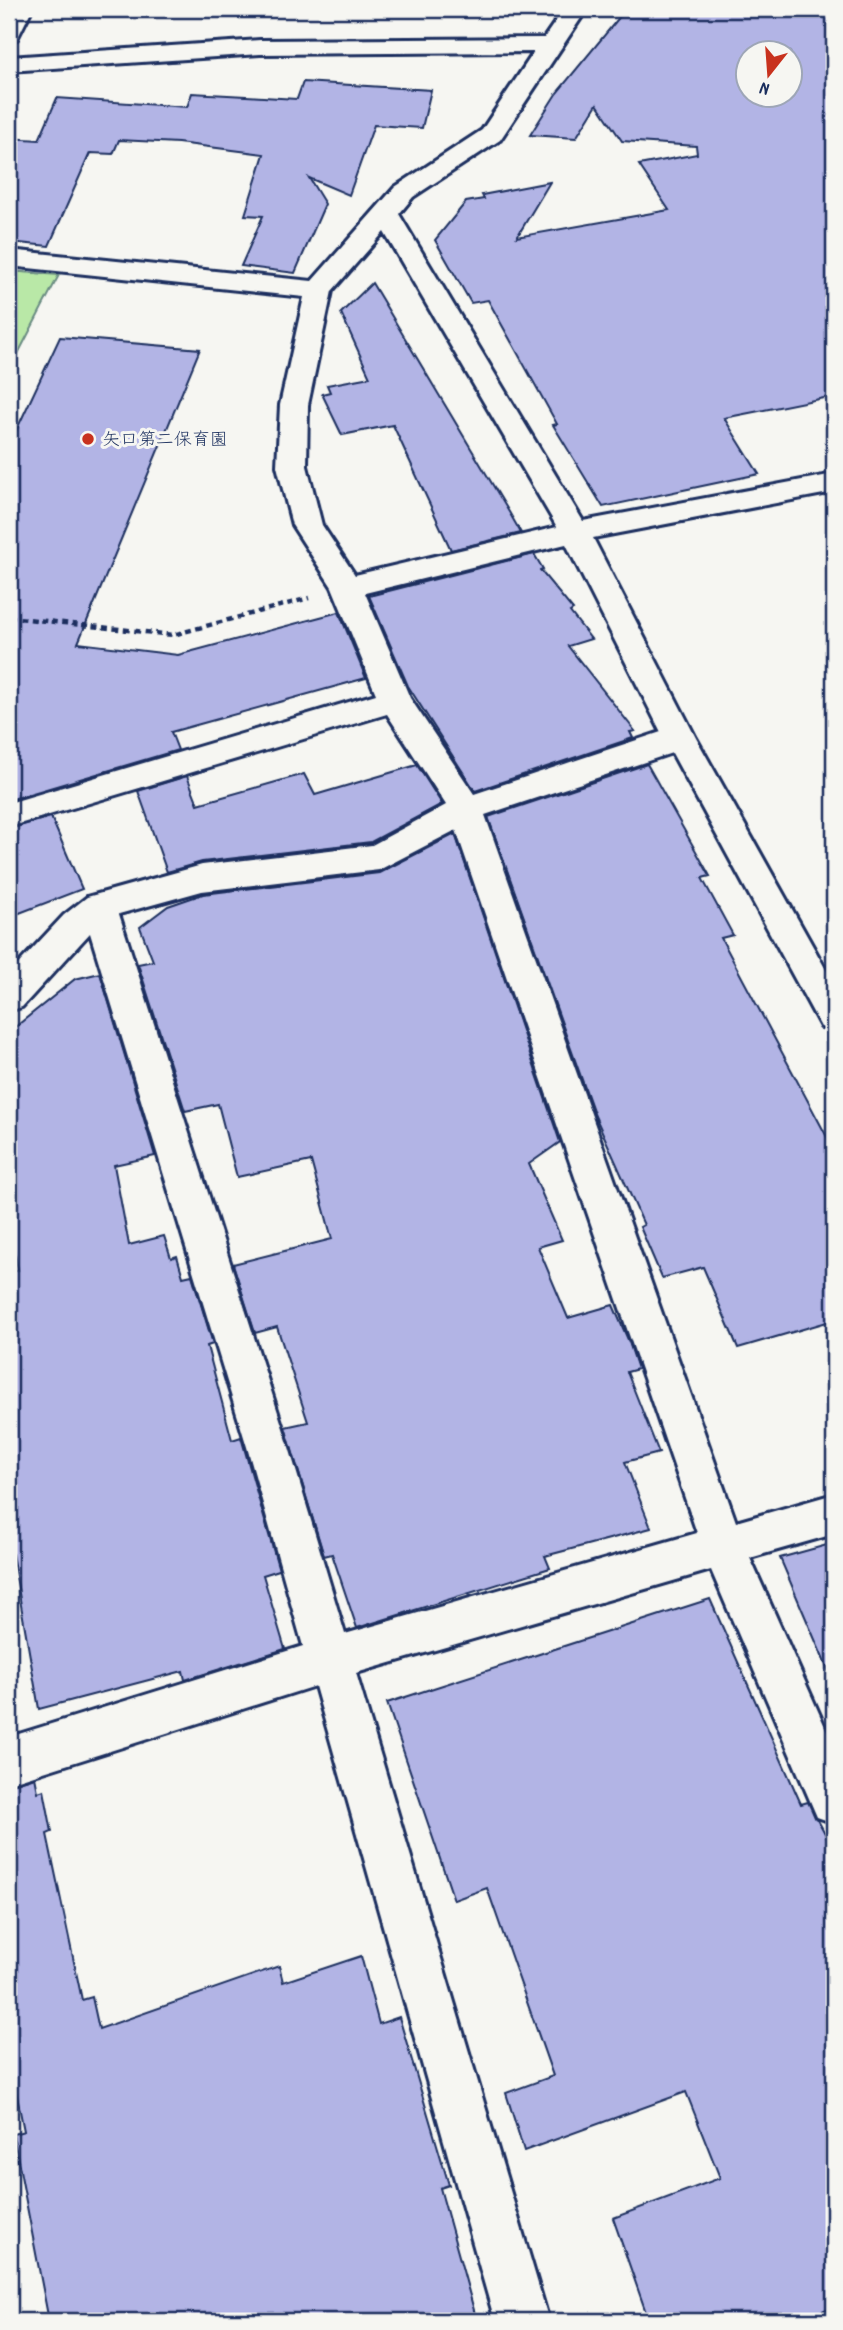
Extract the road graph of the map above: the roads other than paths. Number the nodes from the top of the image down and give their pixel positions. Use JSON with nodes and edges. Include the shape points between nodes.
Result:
{"nodes":[{"id":1,"x":20,"y":9,"type":"edge"},
{"id":2,"x":575,"y":9,"type":"edge"},
{"id":3,"x":9,"y":34,"type":"edge"},
{"id":4,"x":548,"y":45,"type":"junction"},
{"id":5,"x":9,"y":64,"type":"edge"},
{"id":6,"x":387,"y":215,"type":"junction"},
{"id":7,"x":9,"y":258,"type":"edge"},
{"id":8,"x":319,"y":290,"type":"junction"},
{"id":9,"x":834,"y":482,"type":"edge"},
{"id":10,"x":575,"y":532,"type":"junction"},
{"id":11,"x":347,"y":587,"type":"junction"},
{"id":12,"x":395,"y":700,"type":"junction"},
{"id":13,"x":680,"y":738,"type":"junction"},
{"id":14,"x":466,"y":809,"type":"junction"},
{"id":15,"x":9,"y":815,"type":"edge"},
{"id":16,"x":99,"y":906,"type":"junction"},
{"id":17,"x":9,"y":997,"type":"edge"},
{"id":18,"x":834,"y":1017,"type":"edge"},
{"id":19,"x":834,"y":1514,"type":"edge"},
{"id":20,"x":723,"y":1547,"type":"junction"},
{"id":21,"x":328,"y":1660,"type":"junction"},
{"id":22,"x":9,"y":1759,"type":"edge"},
{"id":23,"x":834,"y":1800,"type":"edge"},
{"id":24,"x":522,"y":2321,"type":"edge"}],
"edges":[{"from":1,"to":3,"type":"street"},
{"from":2,"to":4,"type":"street"},
{"from":4,"to":5,"type":"street","via":[[260,47]]},
{"from":4,"to":6,"type":"street","via":[[491,135],[404,192]]},
{"from":6,"to":8,"type":"street"},
{"from":6,"to":10,"type":"street"},
{"from":7,"to":8,"type":"street"},
{"from":8,"to":11,"type":"street","via":[[294,404],[292,466],[307,525]]},
{"from":9,"to":10,"type":"street"},
{"from":10,"to":11,"type":"street"},
{"from":10,"to":13,"type":"street"},
{"from":11,"to":12,"type":"street"},
{"from":12,"to":14,"type":"street"},
{"from":12,"to":15,"type":"street"},
{"from":13,"to":14,"type":"street"},
{"from":13,"to":18,"type":"street"},
{"from":14,"to":16,"type":"street","via":[[379,857],[202,878]]},
{"from":14,"to":20,"type":"street"},
{"from":16,"to":17,"type":"street"},
{"from":16,"to":21,"type":"street","via":[[264,1434]]},
{"from":19,"to":20,"type":"street"},
{"from":20,"to":21,"type":"street"},
{"from":20,"to":23,"type":"street"},
{"from":21,"to":22,"type":"street"},
{"from":21,"to":24,"type":"street"}]}
